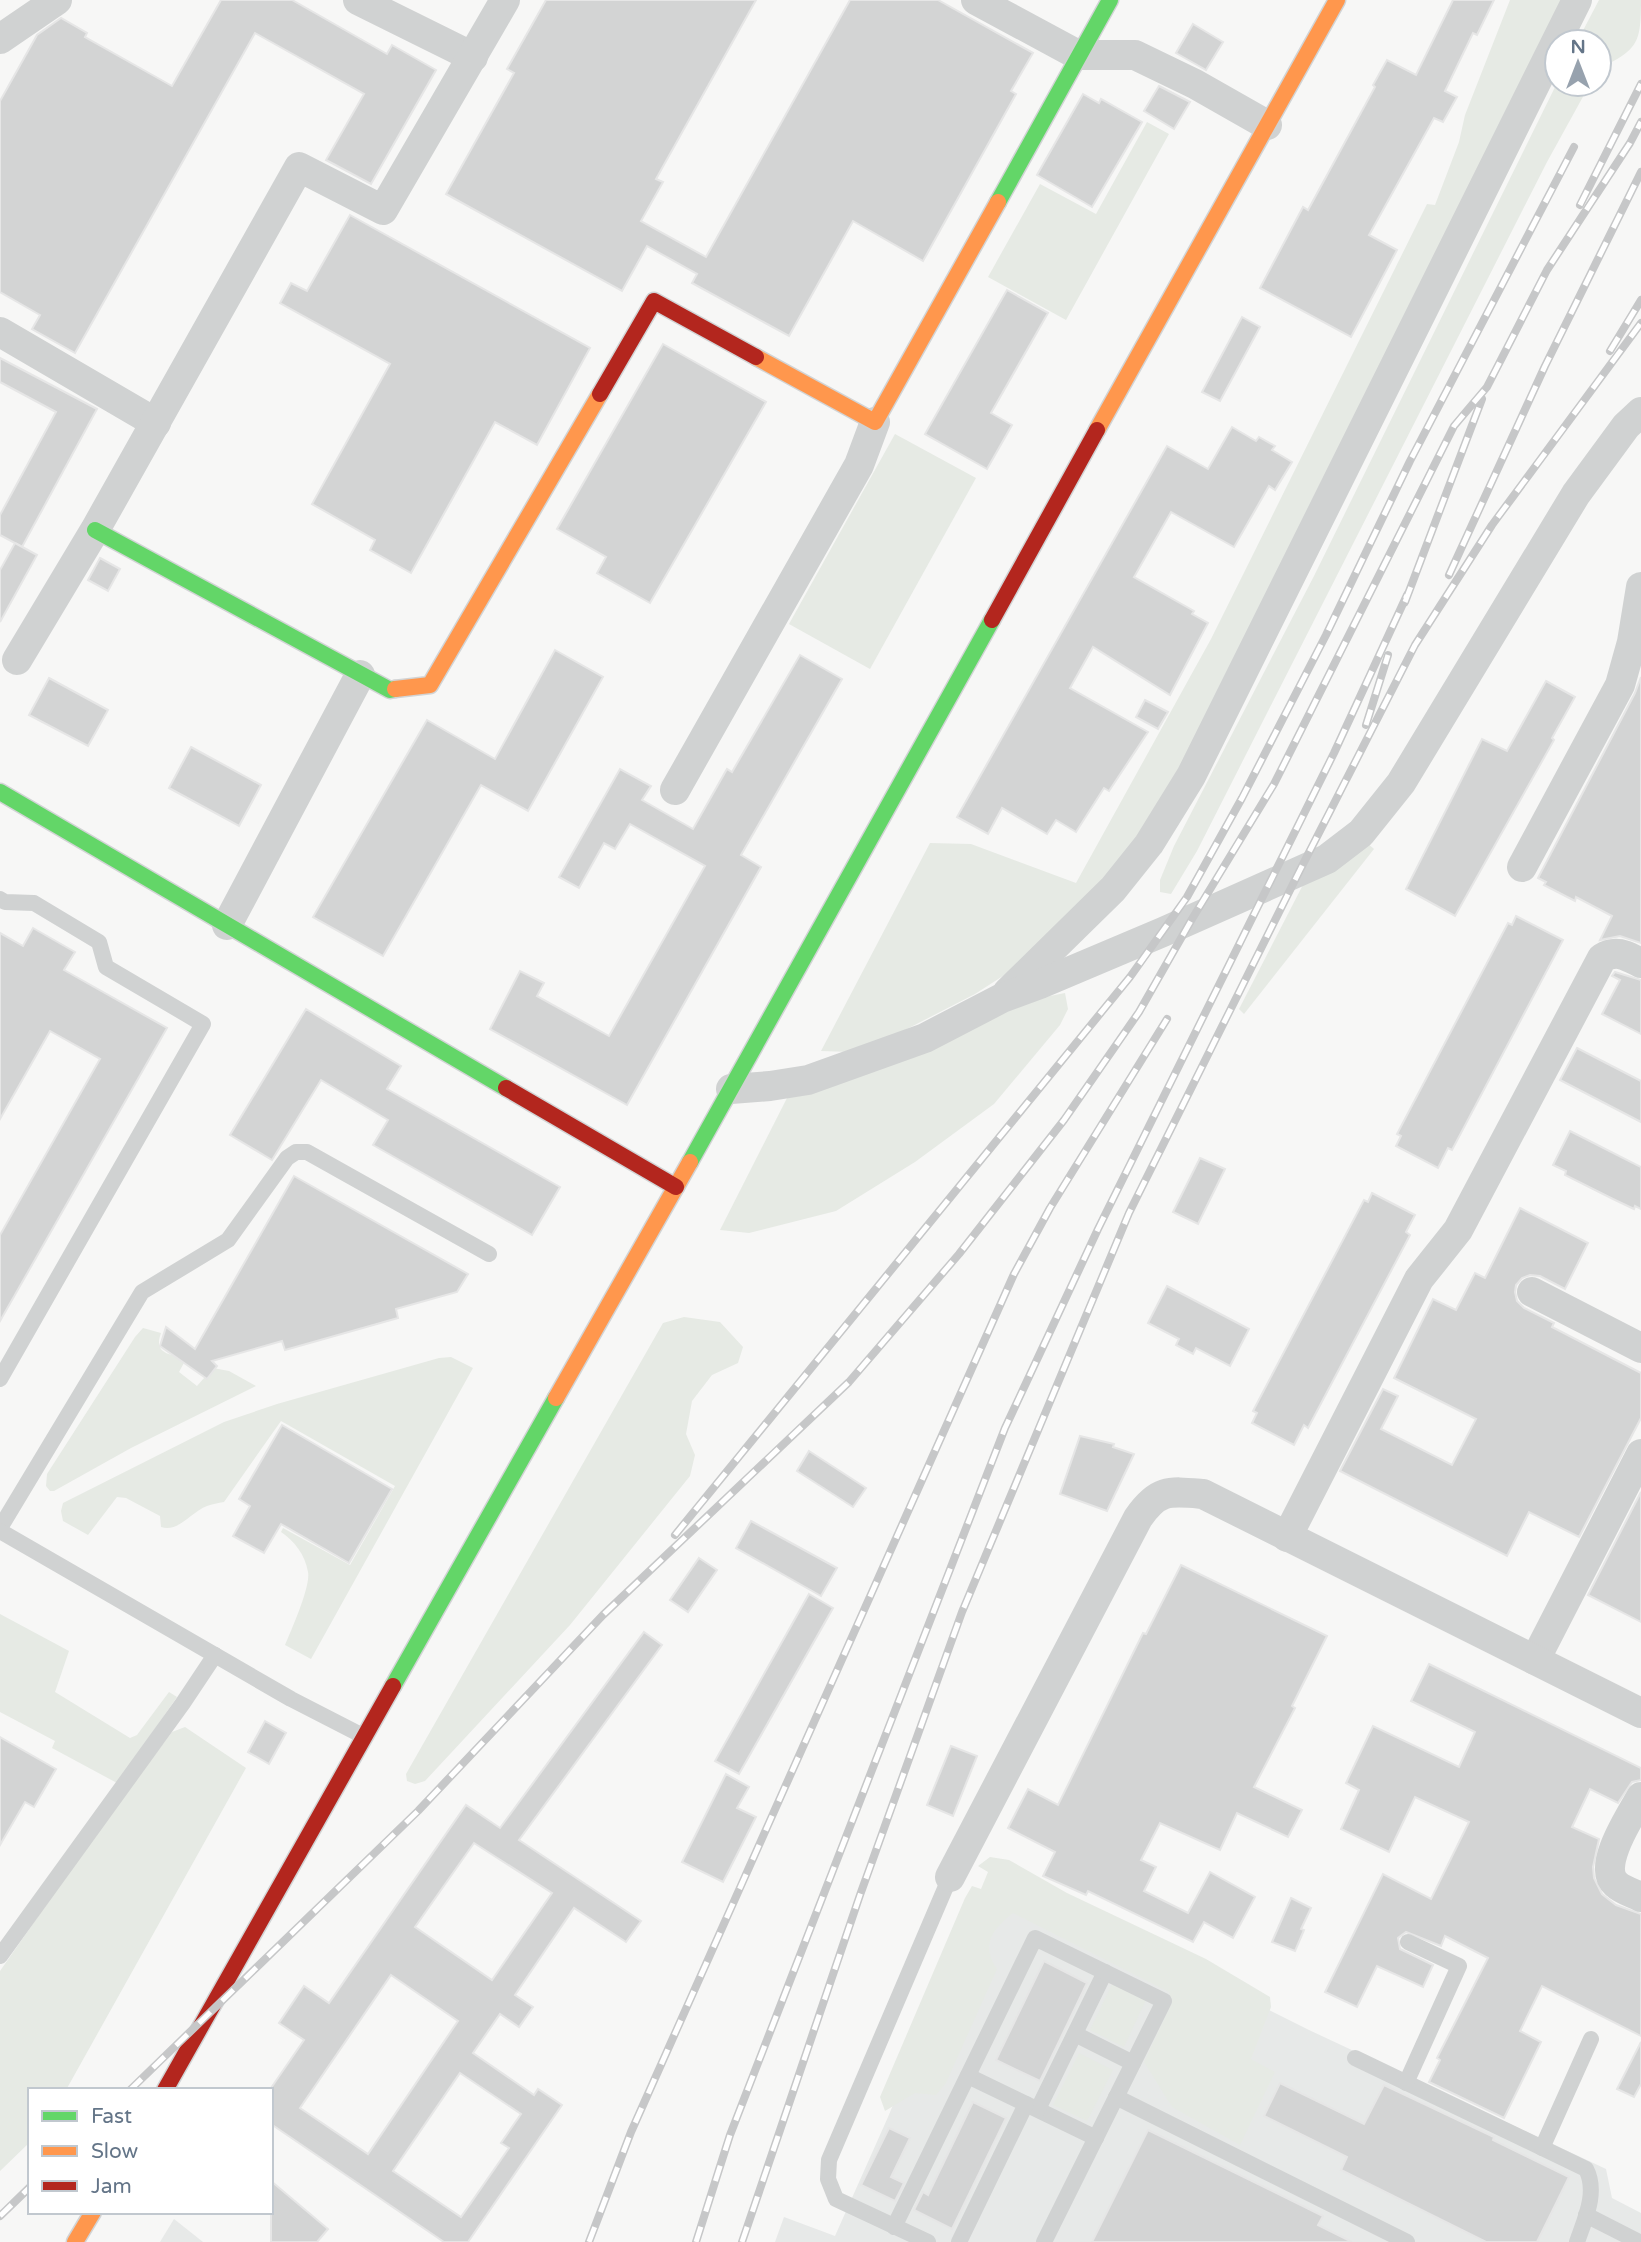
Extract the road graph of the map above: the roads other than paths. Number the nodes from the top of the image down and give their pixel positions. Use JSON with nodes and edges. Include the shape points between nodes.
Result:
{"nodes":[{"id":1,"x":57,"y":0,"type":"edge"},
{"id":2,"x":506,"y":0,"type":"edge"},
{"id":3,"x":976,"y":0,"type":"edge"},
{"id":4,"x":1110,"y":0,"type":"edge"},
{"id":5,"x":1337,"y":0,"type":"edge"},
{"id":6,"x":1577,"y":0,"type":"edge"},
{"id":7,"x":366,"y":2,"type":"edge"},
{"id":8,"x":0,"y":39,"type":"edge"},
{"id":9,"x":1078,"y":55,"type":"junction"},
{"id":10,"x":473,"y":57,"type":"junction"},
{"id":11,"x":1267,"y":125,"type":"junction"},
{"id":12,"x":0,"y":332,"type":"edge"},
{"id":13,"x":1641,"y":412,"type":"edge"},
{"id":14,"x":875,"y":422,"type":"junction"},
{"id":15,"x":156,"y":423,"type":"junction"},
{"id":16,"x":95,"y":530,"type":"junction"},
{"id":17,"x":1641,"y":587,"type":"edge"},
{"id":18,"x":9,"y":657,"type":"edge"},
{"id":19,"x":360,"y":675,"type":"junction"},
{"id":20,"x":675,"y":790,"type":"dead end"},
{"id":21,"x":0,"y":793,"type":"edge"},
{"id":22,"x":1522,"y":867,"type":"dead end"},
{"id":23,"x":0,"y":899,"type":"edge"},
{"id":24,"x":226,"y":925,"type":"junction"},
{"id":25,"x":1641,"y":963,"type":"edge"},
{"id":26,"x":1002,"y":998,"type":"junction"},
{"id":27,"x":731,"y":1089,"type":"junction"},
{"id":28,"x":676,"y":1187,"type":"junction"},
{"id":29,"x":489,"y":1254,"type":"dead end"},
{"id":30,"x":1532,"y":1292,"type":"dead end"},
{"id":31,"x":1641,"y":1348,"type":"edge"},
{"id":32,"x":0,"y":1379,"type":"edge"},
{"id":33,"x":1641,"y":1454,"type":"edge"},
{"id":34,"x":0,"y":1530,"type":"edge"},
{"id":35,"x":1287,"y":1537,"type":"junction"},
{"id":36,"x":215,"y":1655,"type":"junction"},
{"id":37,"x":1535,"y":1660,"type":"junction"},
{"id":38,"x":1641,"y":1713,"type":"edge"},
{"id":39,"x":365,"y":1737,"type":"junction"},
{"id":40,"x":1641,"y":1797,"type":"edge"},
{"id":41,"x":950,"y":1877,"type":"joint"},
{"id":42,"x":1641,"y":1897,"type":"edge"},
{"id":43,"x":1408,"y":1942,"type":"dead end"},
{"id":44,"x":0,"y":1956,"type":"edge"},
{"id":45,"x":1105,"y":1972,"type":"junction"},
{"id":46,"x":1074,"y":2034,"type":"junction"},
{"id":47,"x":1591,"y":2039,"type":"dead end"},
{"id":48,"x":1355,"y":2058,"type":"dead end"},
{"id":49,"x":1133,"y":2063,"type":"junction"},
{"id":50,"x":968,"y":2076,"type":"junction"},
{"id":51,"x":1406,"y":2083,"type":"junction"},
{"id":52,"x":166,"y":2088,"type":"edge"},
{"id":53,"x":1115,"y":2098,"type":"junction"},
{"id":54,"x":1032,"y":2107,"type":"junction"},
{"id":55,"x":1096,"y":2138,"type":"junction"},
{"id":56,"x":1542,"y":2148,"type":"junction"},
{"id":57,"x":92,"y":2214,"type":"edge"},
{"id":58,"x":1586,"y":2215,"type":"junction"},
{"id":59,"x":894,"y":2227,"type":"junction"},
{"id":60,"x":75,"y":2242,"type":"edge"},
{"id":61,"x":928,"y":2242,"type":"edge"},
{"id":62,"x":959,"y":2242,"type":"edge"},
{"id":63,"x":1044,"y":2242,"type":"edge"},
{"id":64,"x":1407,"y":2242,"type":"edge"},
{"id":65,"x":1577,"y":2242,"type":"edge"},
{"id":66,"x":1639,"y":2242,"type":"edge"}],
"edges":[{"from":1,"to":8,"type":"street"},
{"from":2,"to":10,"type":"street"},
{"from":3,"to":9,"type":"street"},
{"from":4,"to":9,"type":"main road"},
{"from":5,"to":11,"type":"main road"},
{"from":6,"to":26,"type":"street","via":[[1191,776],[1149,844],[1113,889]]},
{"from":7,"to":10,"type":"street"},
{"from":9,"to":11,"type":"street","via":[[1135,55]]},
{"from":9,"to":14,"type":"main road"},
{"from":10,"to":15,"type":"street","via":[[383,211],[299,167]]},
{"from":11,"to":27,"type":"main road"},
{"from":12,"to":15,"type":"street"},
{"from":13,"to":26,"type":"street","via":[[1576,494],[1401,783],[1361,833],[1327,859]]},
{"from":14,"to":19,"type":"main road","via":[[654,301],[430,685],[390,690]]},
{"from":14,"to":20,"type":"street","via":[[859,465]]},
{"from":15,"to":16,"type":"street"},
{"from":16,"to":18,"type":"street"},
{"from":16,"to":19,"type":"main road"},
{"from":17,"to":22,"type":"street","via":[[1620,685]]},
{"from":19,"to":24,"type":"street"},
{"from":21,"to":24,"type":"main road"},
{"from":23,"to":32,"type":"lane","via":[[34,903],[99,942],[106,967],[203,1024]]},
{"from":24,"to":28,"type":"main road"},
{"from":25,"to":35,"type":"street","via":[[1620,953],[1602,958],[1458,1230],[1419,1279]]},
{"from":26,"to":27,"type":"street","via":[[925,1038],[808,1080]]},
{"from":27,"to":28,"type":"main road"},
{"from":28,"to":39,"type":"main road"},
{"from":29,"to":34,"type":"lane","via":[[307,1153],[296,1152],[228,1240],[142,1292]]},
{"from":30,"to":31,"type":"street"},
{"from":33,"to":37,"type":"street"},
{"from":34,"to":36,"type":"lane"},
{"from":35,"to":37,"type":"street"},
{"from":35,"to":41,"type":"street","via":[[1203,1494],[1163,1493],[1149,1502]]},
{"from":36,"to":39,"type":"lane"},
{"from":36,"to":44,"type":"lane"},
{"from":37,"to":38,"type":"street"},
{"from":39,"to":52,"type":"main road"},
{"from":40,"to":42,"type":"street","via":[[1611,1856],[1608,1872],[1615,1884]]},
{"from":41,"to":59,"type":"lane","via":[[829,2160],[828,2179],[836,2199]]},
{"from":43,"to":51,"type":"lane","via":[[1459,1966]]},
{"from":45,"to":46,"type":"lane"},
{"from":45,"to":49,"type":"lane","via":[[1164,2001]]},
{"from":45,"to":50,"type":"lane","via":[[1035,1938]]},
{"from":46,"to":49,"type":"lane"},
{"from":46,"to":54,"type":"lane"},
{"from":47,"to":56,"type":"lane"},
{"from":48,"to":51,"type":"lane"},
{"from":49,"to":53,"type":"lane"},
{"from":50,"to":54,"type":"lane"},
{"from":50,"to":59,"type":"lane"},
{"from":51,"to":56,"type":"lane"},
{"from":53,"to":55,"type":"lane"},
{"from":53,"to":64,"type":"lane"},
{"from":54,"to":55,"type":"lane"},
{"from":54,"to":62,"type":"lane"},
{"from":55,"to":63,"type":"lane"},
{"from":56,"to":58,"type":"lane","via":[[1586,2169],[1592,2182]]},
{"from":57,"to":60,"type":"main road"},
{"from":58,"to":65,"type":"lane"},
{"from":58,"to":66,"type":"lane"},
{"from":59,"to":61,"type":"lane"}]}
